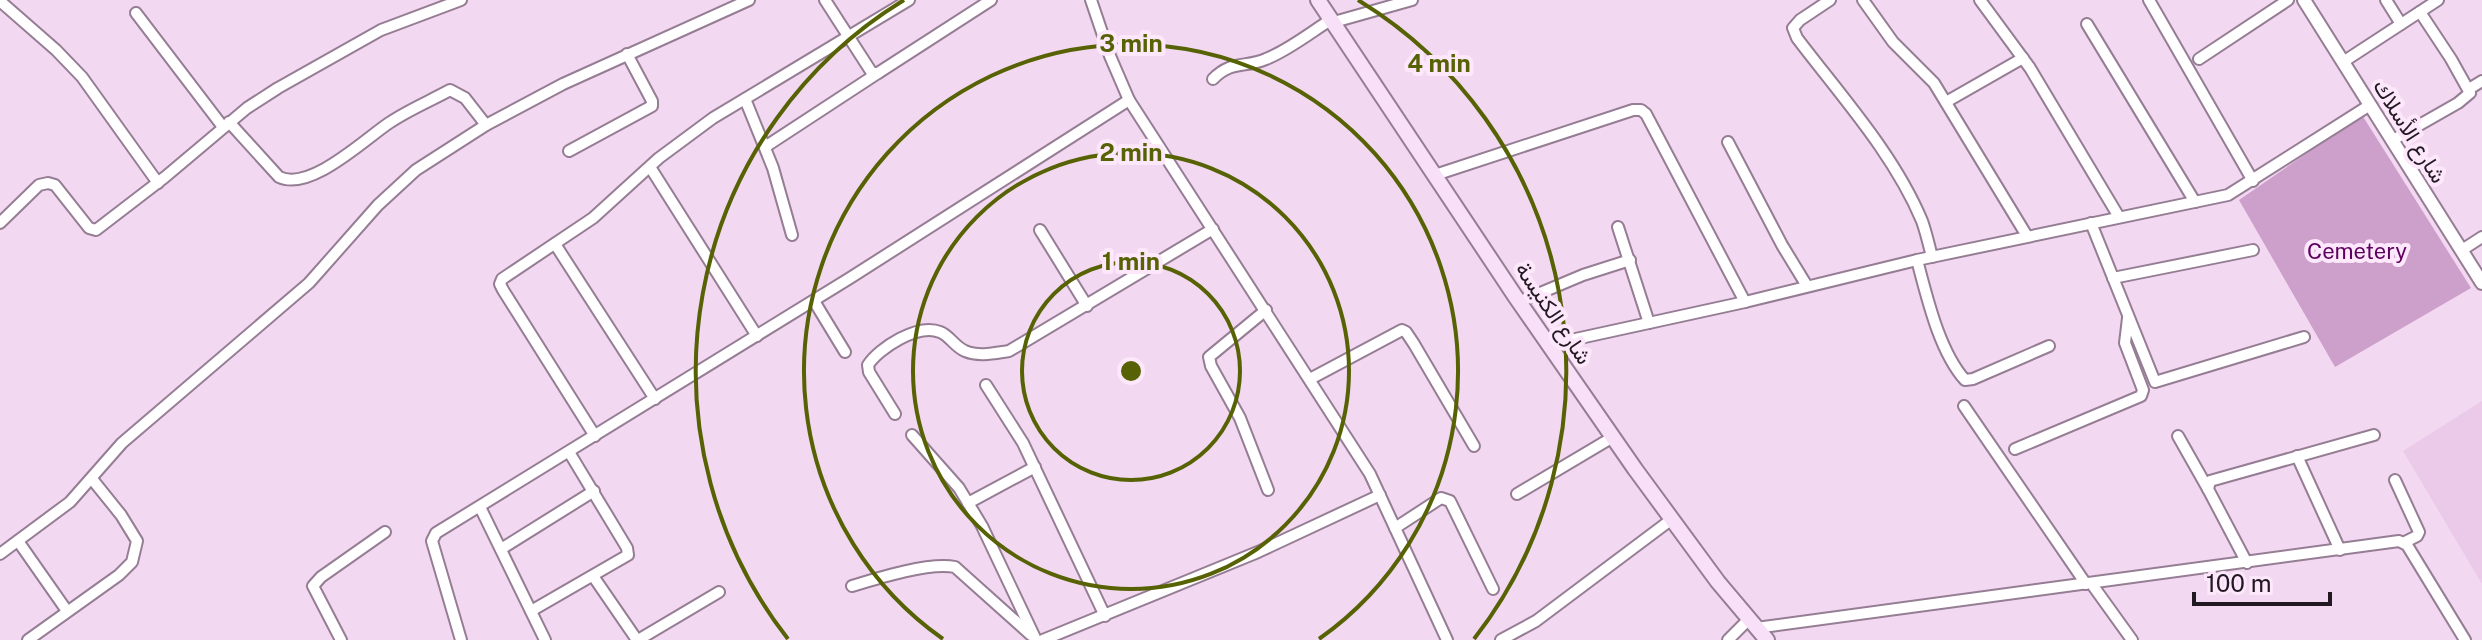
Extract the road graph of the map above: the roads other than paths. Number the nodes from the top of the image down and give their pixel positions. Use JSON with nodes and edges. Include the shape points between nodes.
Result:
{"nodes":[{"id":1,"x":459,"y":0,"type":"edge"},
{"id":2,"x":749,"y":0,"type":"edge"},
{"id":3,"x":825,"y":0,"type":"edge"},
{"id":4,"x":909,"y":0,"type":"edge"},
{"id":5,"x":991,"y":0,"type":"edge"},
{"id":6,"x":1091,"y":0,"type":"edge"},
{"id":7,"x":1318,"y":0,"type":"edge"},
{"id":8,"x":1412,"y":0,"type":"edge"},
{"id":9,"x":1830,"y":0,"type":"edge"},
{"id":10,"x":1863,"y":0,"type":"edge"},
{"id":11,"x":1980,"y":0,"type":"edge"},
{"id":12,"x":2149,"y":0,"type":"edge"},
{"id":13,"x":2288,"y":0,"type":"edge"},
{"id":14,"x":2304,"y":0,"type":"edge"},
{"id":15,"x":2386,"y":0,"type":"edge"},
{"id":16,"x":2438,"y":0,"type":"edge"},
{"id":17,"x":0,"y":1,"type":"edge"},
{"id":18,"x":2420,"y":12,"type":"junction"},
{"id":19,"x":136,"y":13,"type":"dead end"},
{"id":20,"x":1333,"y":20,"type":"junction"},
{"id":21,"x":2087,"y":24,"type":"dead end"},
{"id":22,"x":2401,"y":24,"type":"junction"},
{"id":23,"x":849,"y":37,"type":"junction"},
{"id":24,"x":627,"y":54,"type":"junction"},
{"id":25,"x":2023,"y":58,"type":"junction"},
{"id":26,"x":2199,"y":59,"type":"dead end"},
{"id":27,"x":2343,"y":62,"type":"junction"},
{"id":28,"x":878,"y":73,"type":"junction"},
{"id":29,"x":1213,"y":79,"type":"dead end"},
{"id":30,"x":2482,"y":81,"type":"edge"},
{"id":31,"x":2469,"y":89,"type":"junction"},
{"id":32,"x":745,"y":99,"type":"junction"},
{"id":33,"x":1129,"y":100,"type":"junction"},
{"id":34,"x":1946,"y":102,"type":"junction"},
{"id":35,"x":2370,"y":105,"type":"junction"},
{"id":36,"x":226,"y":125,"type":"junction"},
{"id":37,"x":486,"y":125,"type":"junction"},
{"id":38,"x":2393,"y":140,"type":"junction"},
{"id":39,"x":1728,"y":142,"type":"dead end"},
{"id":40,"x":765,"y":147,"type":"junction"},
{"id":41,"x":569,"y":151,"type":"dead end"},
{"id":42,"x":650,"y":167,"type":"junction"},
{"id":43,"x":1435,"y":175,"type":"junction"},
{"id":44,"x":2253,"y":181,"type":"junction"},
{"id":45,"x":158,"y":183,"type":"junction"},
{"id":46,"x":2195,"y":202,"type":"junction"},
{"id":47,"x":2119,"y":217,"type":"junction"},
{"id":48,"x":0,"y":223,"type":"edge"},
{"id":49,"x":2091,"y":223,"type":"junction"},
{"id":50,"x":1618,"y":227,"type":"dead end"},
{"id":51,"x":1213,"y":229,"type":"junction"},
{"id":52,"x":1040,"y":230,"type":"dead end"},
{"id":53,"x":792,"y":235,"type":"dead end"},
{"id":54,"x":2027,"y":236,"type":"junction"},
{"id":55,"x":2482,"y":237,"type":"edge"},
{"id":56,"x":555,"y":244,"type":"junction"},
{"id":57,"x":2253,"y":250,"type":"dead end"},
{"id":58,"x":2462,"y":250,"type":"junction"},
{"id":59,"x":1932,"y":257,"type":"junction"},
{"id":60,"x":1630,"y":260,"type":"junction"},
{"id":61,"x":1917,"y":260,"type":"junction"},
{"id":62,"x":2113,"y":278,"type":"junction"},
{"id":63,"x":2482,"y":283,"type":"edge"},
{"id":64,"x":1807,"y":286,"type":"junction"},
{"id":65,"x":814,"y":301,"type":"junction"},
{"id":66,"x":1519,"y":302,"type":"junction"},
{"id":67,"x":1745,"y":302,"type":"junction"},
{"id":68,"x":1087,"y":306,"type":"junction"},
{"id":69,"x":1266,"y":310,"type":"junction"},
{"id":70,"x":2128,"y":316,"type":"junction"},
{"id":71,"x":1649,"y":323,"type":"junction"},
{"id":72,"x":757,"y":336,"type":"junction"},
{"id":73,"x":2304,"y":337,"type":"dead end"},
{"id":74,"x":1548,"y":345,"type":"junction"},
{"id":75,"x":2049,"y":346,"type":"dead end"},
{"id":76,"x":845,"y":352,"type":"dead end"},
{"id":77,"x":1310,"y":379,"type":"junction"},
{"id":78,"x":986,"y":385,"type":"dead end"},
{"id":79,"x":655,"y":399,"type":"junction"},
{"id":80,"x":1964,"y":406,"type":"dead end"},
{"id":81,"x":895,"y":414,"type":"dead end"},
{"id":82,"x":912,"y":435,"type":"dead end"},
{"id":83,"x":2374,"y":435,"type":"dead end"},
{"id":84,"x":595,"y":436,"type":"junction"},
{"id":85,"x":2178,"y":436,"type":"dead end"},
{"id":86,"x":1613,"y":437,"type":"junction"},
{"id":87,"x":1474,"y":446,"type":"dead end"},
{"id":88,"x":2015,"y":449,"type":"dead end"},
{"id":89,"x":569,"y":452,"type":"junction"},
{"id":90,"x":2297,"y":456,"type":"junction"},
{"id":91,"x":1035,"y":467,"type":"junction"},
{"id":92,"x":92,"y":479,"type":"junction"},
{"id":93,"x":2395,"y":480,"type":"dead end"},
{"id":94,"x":2208,"y":489,"type":"junction"},
{"id":95,"x":1268,"y":490,"type":"dead end"},
{"id":96,"x":594,"y":491,"type":"junction"},
{"id":97,"x":1517,"y":494,"type":"dead end"},
{"id":98,"x":1380,"y":495,"type":"junction"},
{"id":99,"x":968,"y":503,"type":"junction"},
{"id":100,"x":480,"y":507,"type":"junction"},
{"id":101,"x":1672,"y":519,"type":"junction"},
{"id":102,"x":1395,"y":528,"type":"junction"},
{"id":103,"x":385,"y":532,"type":"dead end"},
{"id":104,"x":18,"y":541,"type":"junction"},
{"id":105,"x":2405,"y":542,"type":"junction"},
{"id":106,"x":501,"y":549,"type":"junction"},
{"id":107,"x":2340,"y":550,"type":"junction"},
{"id":108,"x":0,"y":554,"type":"edge"},
{"id":109,"x":2247,"y":563,"type":"junction"},
{"id":110,"x":593,"y":576,"type":"junction"},
{"id":111,"x":2088,"y":583,"type":"junction"},
{"id":112,"x":852,"y":586,"type":"dead end"},
{"id":113,"x":1493,"y":589,"type":"dead end"},
{"id":114,"x":719,"y":592,"type":"dead end"},
{"id":115,"x":67,"y":611,"type":"junction"},
{"id":116,"x":531,"y":611,"type":"junction"},
{"id":117,"x":1105,"y":616,"type":"junction"},
{"id":118,"x":1753,"y":624,"type":"junction"},
{"id":119,"x":28,"y":640,"type":"edge"},
{"id":120,"x":341,"y":640,"type":"edge"},
{"id":121,"x":461,"y":640,"type":"edge"},
{"id":122,"x":545,"y":640,"type":"edge"},
{"id":123,"x":637,"y":640,"type":"edge"},
{"id":124,"x":1038,"y":640,"type":"edge"},
{"id":125,"x":1447,"y":640,"type":"edge"},
{"id":126,"x":1501,"y":640,"type":"edge"},
{"id":127,"x":1728,"y":640,"type":"edge"},
{"id":128,"x":1767,"y":640,"type":"edge"},
{"id":129,"x":2132,"y":640,"type":"edge"},
{"id":130,"x":2465,"y":640,"type":"edge"}],
"edges":[{"from":1,"to":36,"type":"street","via":[[352,45]]},
{"from":2,"to":24,"type":"street"},
{"from":3,"to":23,"type":"street"},
{"from":4,"to":23,"type":"street"},
{"from":5,"to":28,"type":"street"},
{"from":6,"to":33,"type":"street"},
{"from":7,"to":20,"type":"main road","name":"شارع الكنيسة"},
{"from":8,"to":20,"type":"street"},
{"from":9,"to":59,"type":"street","via":[[1793,28],[1900,178],[1923,223]]},
{"from":10,"to":34,"type":"street"},
{"from":11,"to":25,"type":"street"},
{"from":12,"to":44,"type":"street"},
{"from":13,"to":26,"type":"street"},
{"from":14,"to":27,"type":"street","name":"شارع الأسلاك"},
{"from":15,"to":22,"type":"street"},
{"from":16,"to":18,"type":"street"},
{"from":17,"to":45,"type":"street","via":[[82,77]]},
{"from":18,"to":22,"type":"street"},
{"from":18,"to":31,"type":"street"},
{"from":19,"to":36,"type":"street"},
{"from":20,"to":29,"type":"street","via":[[1272,56],[1236,65]]},
{"from":20,"to":43,"type":"main road","name":"شارع الكنيسة"},
{"from":21,"to":46,"type":"street"},
{"from":22,"to":27,"type":"street"},
{"from":23,"to":28,"type":"street","via":[[872,73]]},
{"from":23,"to":32,"type":"street"},
{"from":24,"to":37,"type":"street"},
{"from":24,"to":41,"type":"street","via":[[652,106]]},
{"from":25,"to":34,"type":"street"},
{"from":25,"to":47,"type":"street"},
{"from":27,"to":35,"type":"street","name":"شارع الأسلاك"},
{"from":28,"to":40,"type":"street"},
{"from":30,"to":31,"type":"street"},
{"from":31,"to":38,"type":"street","via":[[2465,98]]},
{"from":32,"to":40,"type":"street"},
{"from":32,"to":42,"type":"street"},
{"from":33,"to":51,"type":"street"},
{"from":33,"to":65,"type":"street"},
{"from":34,"to":54,"type":"street"},
{"from":35,"to":38,"type":"street","name":"شارع الأسلاك"},
{"from":35,"to":44,"type":"street"},
{"from":36,"to":37,"type":"street","via":[[285,180],[330,166],[391,122],[450,90],[465,98]]},
{"from":36,"to":45,"type":"street"},
{"from":37,"to":92,"type":"street","via":[[401,182],[309,283],[122,443]]},
{"from":38,"to":58,"type":"street","name":"شارع الأسلاك"},
{"from":39,"to":64,"type":"street"},
{"from":40,"to":53,"type":"street"},
{"from":42,"to":56,"type":"street"},
{"from":42,"to":72,"type":"street"},
{"from":43,"to":66,"type":"main road","name":"شارع الكنيسة"},
{"from":43,"to":67,"type":"street","via":[[1641,110]]},
{"from":44,"to":46,"type":"street","via":[[2228,195]]},
{"from":45,"to":48,"type":"street","via":[[96,230],[48,183],[39,185]]},
{"from":46,"to":47,"type":"street"},
{"from":47,"to":49,"type":"street"},
{"from":49,"to":54,"type":"street"},
{"from":49,"to":62,"type":"street"},
{"from":50,"to":60,"type":"street"},
{"from":51,"to":68,"type":"street"},
{"from":51,"to":69,"type":"street"},
{"from":52,"to":68,"type":"street"},
{"from":54,"to":59,"type":"street"},
{"from":55,"to":58,"type":"street"},
{"from":56,"to":79,"type":"street"},
{"from":56,"to":84,"type":"street","via":[[500,284]]},
{"from":57,"to":62,"type":"street"},
{"from":58,"to":63,"type":"street","name":"شارع الأسلاك"},
{"from":59,"to":61,"type":"street"},
{"from":60,"to":66,"type":"street"},
{"from":60,"to":71,"type":"street"},
{"from":61,"to":64,"type":"street"},
{"from":61,"to":75,"type":"street","via":[[1953,364],[1965,380]]},
{"from":62,"to":70,"type":"street"},
{"from":64,"to":67,"type":"street"},
{"from":65,"to":72,"type":"street"},
{"from":65,"to":76,"type":"street"},
{"from":66,"to":74,"type":"main road","name":"شارع الكنيسة"},
{"from":67,"to":71,"type":"street"},
{"from":68,"to":81,"type":"street","via":[[1000,353],[965,351],[941,332],[905,335],[868,365]]},
{"from":69,"to":77,"type":"street"},
{"from":69,"to":95,"type":"street","via":[[1209,357]]},
{"from":70,"to":73,"type":"street","via":[[2157,382]]},
{"from":70,"to":88,"type":"street","via":[[2125,343],[2141,396]]},
{"from":71,"to":74,"type":"street"},
{"from":72,"to":79,"type":"street"},
{"from":74,"to":86,"type":"main road","name":"شارع الكنيسة"},
{"from":77,"to":87,"type":"street","via":[[1402,330]]},
{"from":77,"to":98,"type":"street"},
{"from":78,"to":91,"type":"street"},
{"from":79,"to":84,"type":"street"},
{"from":80,"to":111,"type":"street"},
{"from":82,"to":99,"type":"street"},
{"from":83,"to":90,"type":"street"},
{"from":84,"to":89,"type":"street"},
{"from":85,"to":94,"type":"street"},
{"from":86,"to":97,"type":"street"},
{"from":86,"to":101,"type":"main road","name":"شارع الكنيسة"},
{"from":89,"to":96,"type":"street"},
{"from":89,"to":100,"type":"street"},
{"from":90,"to":94,"type":"street","via":[[2213,479]]},
{"from":90,"to":107,"type":"street"},
{"from":91,"to":99,"type":"street"},
{"from":91,"to":117,"type":"street"},
{"from":92,"to":104,"type":"street"},
{"from":92,"to":115,"type":"street","via":[[121,515],[137,550],[119,575]]},
{"from":93,"to":105,"type":"street","via":[[2419,532]]},
{"from":94,"to":109,"type":"street"},
{"from":96,"to":106,"type":"street"},
{"from":96,"to":110,"type":"street","via":[[628,555]]},
{"from":98,"to":102,"type":"street"},
{"from":98,"to":117,"type":"street"},
{"from":99,"to":124,"type":"street"},
{"from":100,"to":106,"type":"street"},
{"from":100,"to":121,"type":"street","via":[[447,525],[432,541]]},
{"from":101,"to":118,"type":"main road","name":"شارع الكنيسة"},
{"from":101,"to":126,"type":"street","via":[[1536,621]]},
{"from":102,"to":113,"type":"street","via":[[1441,498],[1450,501]]},
{"from":102,"to":125,"type":"street"},
{"from":103,"to":120,"type":"street","via":[[313,586]]},
{"from":104,"to":108,"type":"street"},
{"from":104,"to":115,"type":"street"},
{"from":105,"to":107,"type":"street"},
{"from":105,"to":130,"type":"street"},
{"from":106,"to":116,"type":"street"},
{"from":107,"to":109,"type":"street"},
{"from":109,"to":111,"type":"street"},
{"from":110,"to":116,"type":"street"},
{"from":110,"to":123,"type":"street"},
{"from":111,"to":118,"type":"street"},
{"from":111,"to":129,"type":"street"},
{"from":112,"to":124,"type":"street","via":[[920,569],[955,567]]},
{"from":114,"to":123,"type":"street"},
{"from":115,"to":119,"type":"street"},
{"from":116,"to":122,"type":"street"},
{"from":117,"to":124,"type":"street"},
{"from":118,"to":127,"type":"street"},
{"from":118,"to":128,"type":"main road","name":"شارع الكنيسة"}]}
